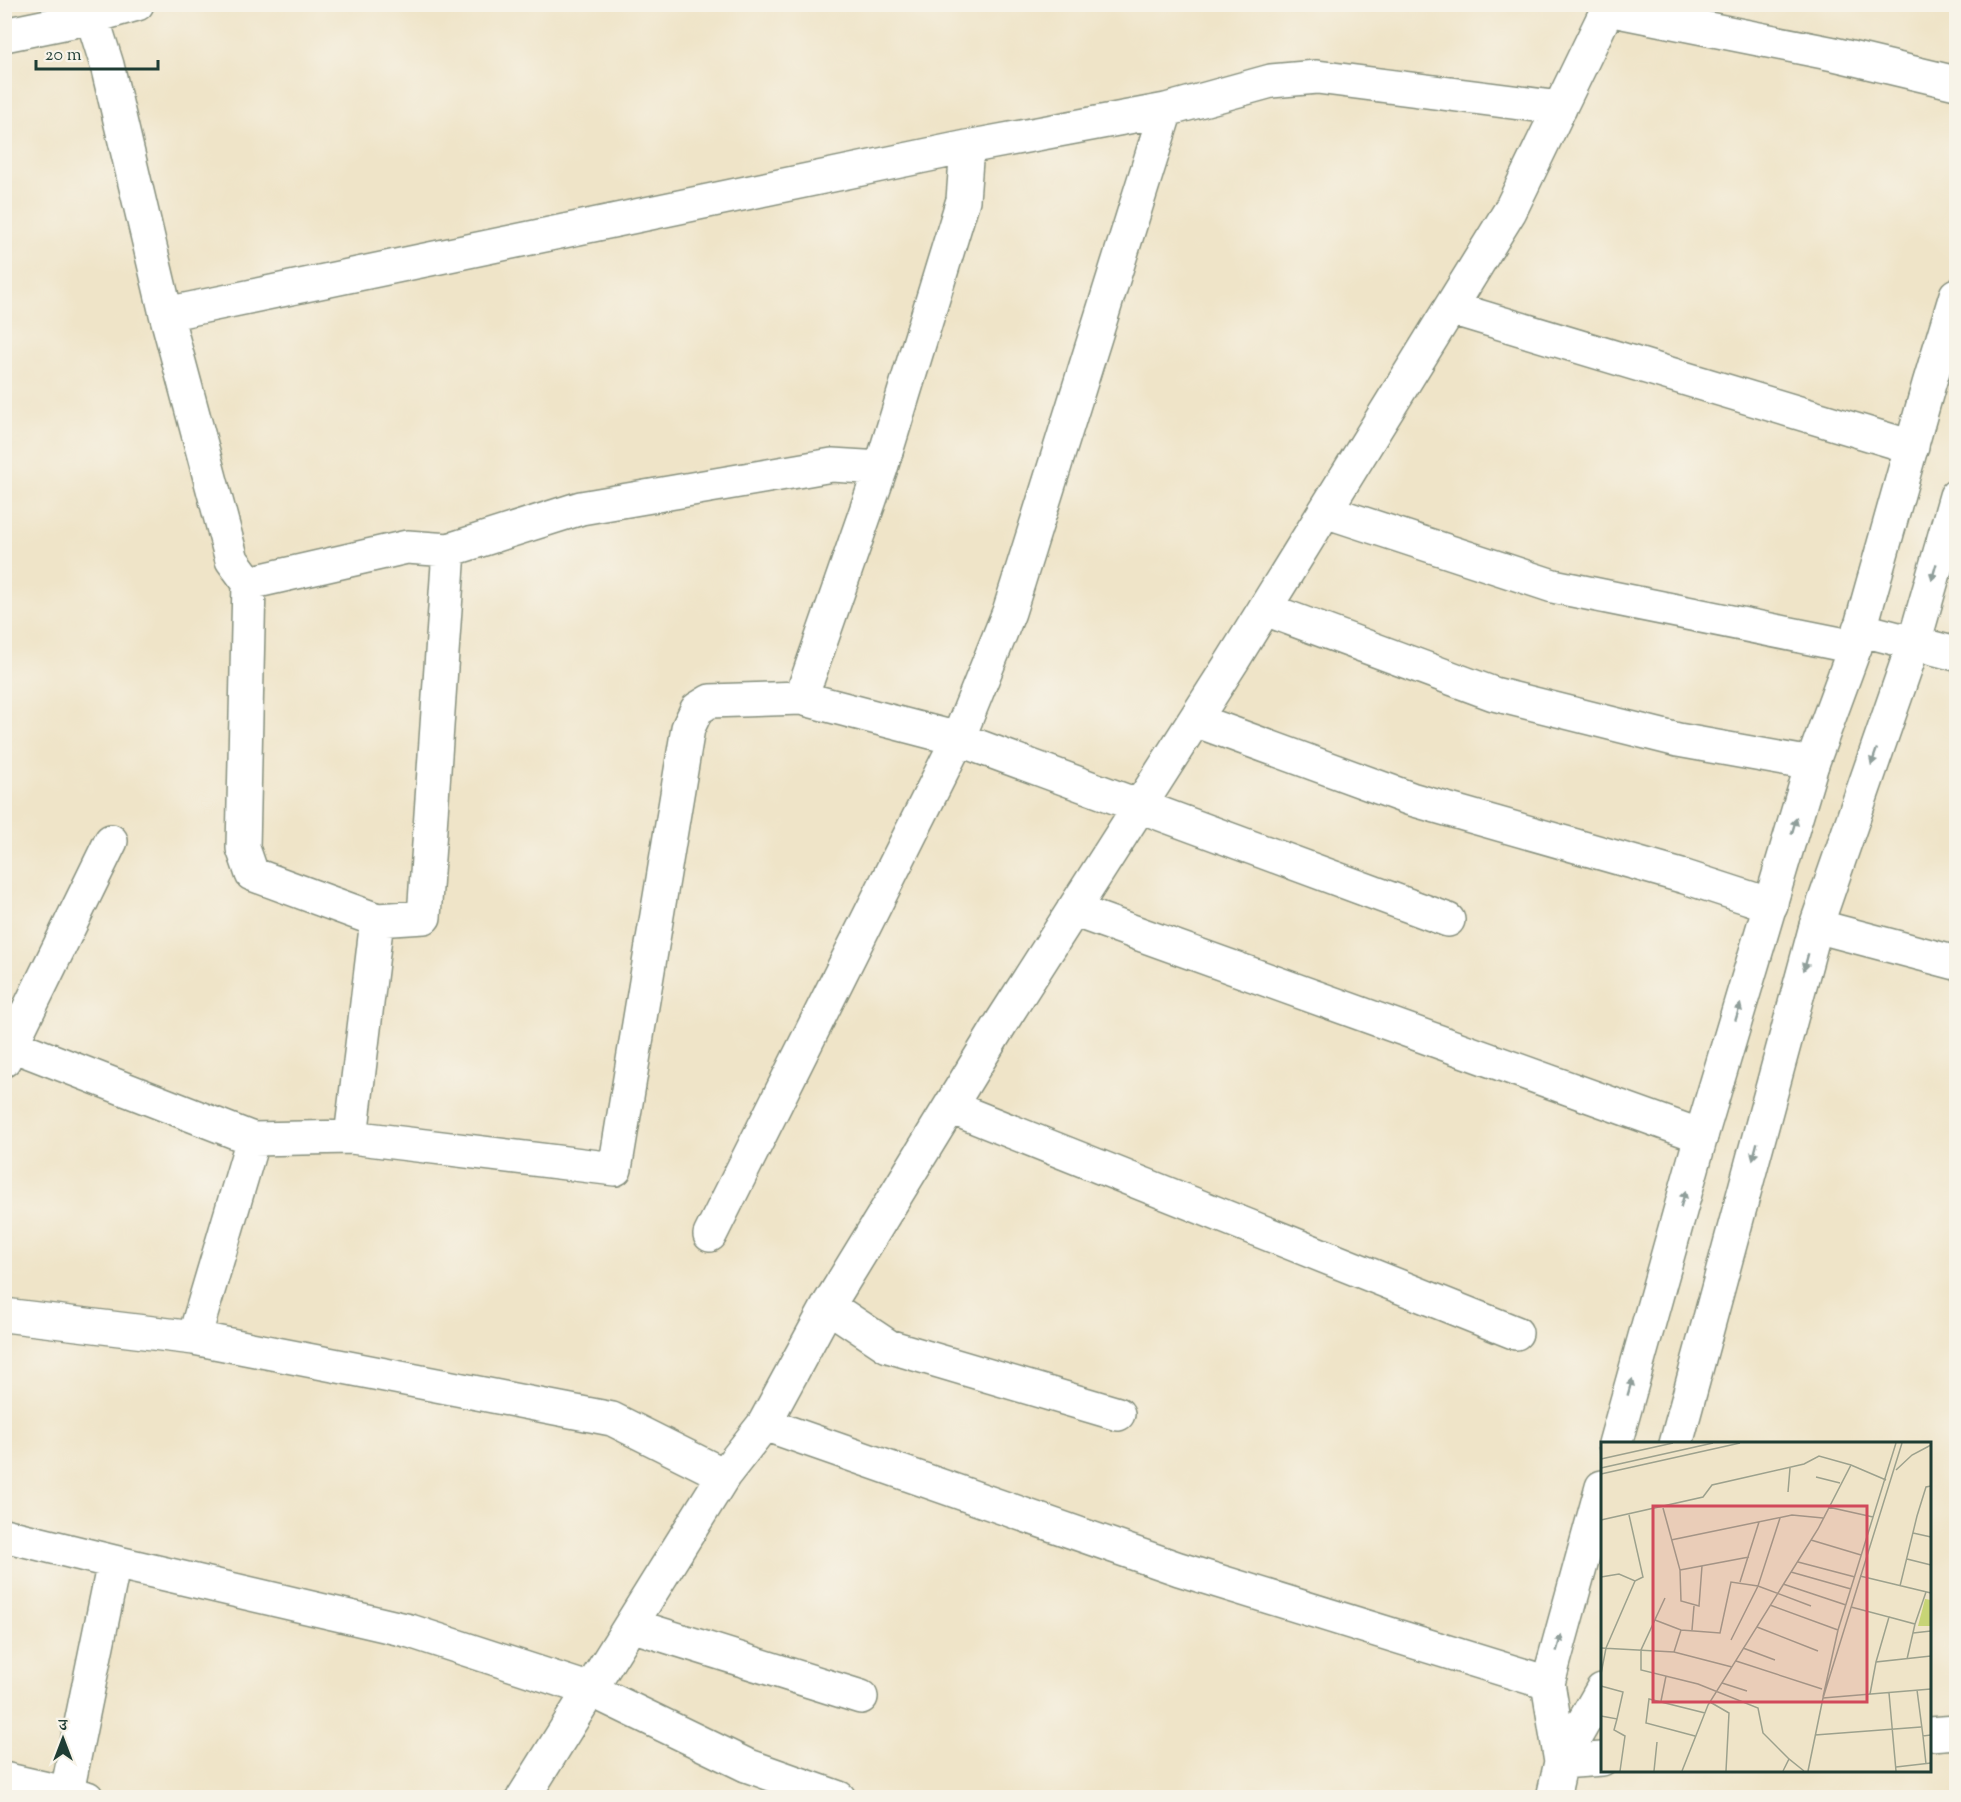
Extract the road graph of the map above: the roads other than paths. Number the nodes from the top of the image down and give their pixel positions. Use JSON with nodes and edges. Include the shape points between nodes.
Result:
{"nodes":[{"id":1,"x":137,"y":4,"type":"edge"},
{"id":2,"x":1609,"y":7,"type":"edge"},
{"id":3,"x":92,"y":17,"type":"junction"},
{"id":4,"x":4,"y":35,"type":"edge"},
{"id":5,"x":1956,"y":83,"type":"edge"},
{"id":6,"x":1560,"y":108,"type":"junction"},
{"id":7,"x":1166,"y":110,"type":"junction"},
{"id":8,"x":967,"y":147,"type":"junction"},
{"id":9,"x":1956,"y":295,"type":"edge"},
{"id":10,"x":1451,"y":308,"type":"junction"},
{"id":11,"x":166,"y":314,"type":"junction"},
{"id":12,"x":1912,"y":447,"type":"junction"},
{"id":13,"x":881,"y":468,"type":"junction"},
{"id":14,"x":1956,"y":496,"type":"edge"},
{"id":15,"x":1325,"y":511,"type":"junction"},
{"id":16,"x":449,"y":550,"type":"junction"},
{"id":17,"x":249,"y":583,"type":"junction"},
{"id":18,"x":1265,"y":609,"type":"junction"},
{"id":19,"x":1857,"y":638,"type":"junction"},
{"id":20,"x":1914,"y":643,"type":"junction"},
{"id":21,"x":1956,"y":654,"type":"edge"},
{"id":22,"x":801,"y":698,"type":"junction"},
{"id":23,"x":1195,"y":720,"type":"junction"},
{"id":24,"x":958,"y":738,"type":"junction"},
{"id":25,"x":1812,"y":764,"type":"junction"},
{"id":26,"x":1139,"y":807,"type":"junction"},
{"id":27,"x":111,"y":841,"type":"dead end"},
{"id":28,"x":1771,"y":905,"type":"junction"},
{"id":29,"x":1073,"y":910,"type":"junction"},
{"id":30,"x":377,"y":920,"type":"junction"},
{"id":31,"x":1448,"y":920,"type":"dead end"},
{"id":32,"x":1816,"y":926,"type":"junction"},
{"id":33,"x":1956,"y":963,"type":"edge"},
{"id":34,"x":8,"y":1052,"type":"edge"},
{"id":35,"x":950,"y":1107,"type":"junction"},
{"id":36,"x":1701,"y":1136,"type":"junction"},
{"id":37,"x":351,"y":1137,"type":"junction"},
{"id":38,"x":253,"y":1139,"type":"junction"},
{"id":39,"x":710,"y":1234,"type":"dead end"},
{"id":40,"x":828,"y":1306,"type":"junction"},
{"id":41,"x":4,"y":1315,"type":"edge"},
{"id":42,"x":1516,"y":1332,"type":"dead end"},
{"id":43,"x":194,"y":1338,"type":"junction"},
{"id":44,"x":1118,"y":1414,"type":"dead end"},
{"id":45,"x":764,"y":1424,"type":"junction"},
{"id":46,"x":1615,"y":1442,"type":"edge"},
{"id":47,"x":1676,"y":1442,"type":"edge"},
{"id":48,"x":724,"y":1475,"type":"junction"},
{"id":49,"x":1601,"y":1490,"type":"edge"},
{"id":50,"x":4,"y":1534,"type":"edge"},
{"id":51,"x":114,"y":1562,"type":"junction"},
{"id":52,"x":631,"y":1625,"type":"junction"},
{"id":53,"x":1548,"y":1683,"type":"junction"},
{"id":54,"x":591,"y":1690,"type":"junction"},
{"id":55,"x":1601,"y":1692,"type":"edge"},
{"id":56,"x":861,"y":1697,"type":"dead end"},
{"id":57,"x":1956,"y":1732,"type":"edge"},
{"id":58,"x":1931,"y":1734,"type":"edge"},
{"id":59,"x":1601,"y":1759,"type":"edge"},
{"id":60,"x":1561,"y":1762,"type":"junction"},
{"id":61,"x":4,"y":1779,"type":"edge"},
{"id":62,"x":77,"y":1795,"type":"edge"},
{"id":63,"x":525,"y":1797,"type":"edge"},
{"id":64,"x":839,"y":1797,"type":"edge"},
{"id":65,"x":1553,"y":1797,"type":"edge"}],
"edges":[{"from":1,"to":3,"type":"street"},
{"from":2,"to":5,"type":"street"},
{"from":2,"to":6,"type":"street"},
{"from":3,"to":4,"type":"street"},
{"from":3,"to":11,"type":"street","via":[[108,65]]},
{"from":6,"to":7,"type":"street","via":[[1317,77],[1271,81]]},
{"from":6,"to":10,"type":"street","via":[[1510,211]]},
{"from":7,"to":8,"type":"street"},
{"from":7,"to":24,"type":"street","via":[[1009,612]]},
{"from":8,"to":11,"type":"street"},
{"from":8,"to":13,"type":"street","via":[[963,200]]},
{"from":9,"to":12,"type":"street"},
{"from":10,"to":12,"type":"street"},
{"from":10,"to":15,"type":"street"},
{"from":11,"to":17,"type":"street","via":[[232,560]]},
{"from":12,"to":19,"type":"street"},
{"from":13,"to":16,"type":"street","via":[[832,465],[581,508]]},
{"from":13,"to":22,"type":"street"},
{"from":14,"to":20,"type":"street","one_way":true},
{"from":15,"to":18,"type":"street"},
{"from":15,"to":19,"type":"street","via":[[1552,586]]},
{"from":16,"to":17,"type":"street","via":[[407,547]]},
{"from":16,"to":30,"type":"street","via":[[424,917]]},
{"from":17,"to":30,"type":"street","via":[[243,848],[252,874]]},
{"from":18,"to":23,"type":"street"},
{"from":18,"to":25,"type":"street","via":[[1494,694],[1678,740]]},
{"from":19,"to":20,"type":"street"},
{"from":19,"to":25,"type":"street"},
{"from":20,"to":21,"type":"street"},
{"from":20,"to":32,"type":"street","one_way":true},
{"from":22,"to":24,"type":"street"},
{"from":22,"to":37,"type":"street","via":[[710,701],[697,709],[688,728],[615,1169]]},
{"from":23,"to":26,"type":"street"},
{"from":23,"to":28,"type":"street","via":[[1411,799]]},
{"from":24,"to":26,"type":"street"},
{"from":24,"to":39,"type":"street"},
{"from":28,"to":25,"type":"street","one_way":true},
{"from":26,"to":29,"type":"street"},
{"from":26,"to":31,"type":"street"},
{"from":27,"to":34,"type":"street"},
{"from":36,"to":28,"type":"street","one_way":true},
{"from":29,"to":35,"type":"street"},
{"from":29,"to":36,"type":"street"},
{"from":30,"to":37,"type":"street"},
{"from":32,"to":33,"type":"street"},
{"from":32,"to":47,"type":"street","one_way":true},
{"from":34,"to":38,"type":"street"},
{"from":35,"to":40,"type":"street"},
{"from":35,"to":42,"type":"street"},
{"from":46,"to":36,"type":"street","one_way":true},
{"from":37,"to":38,"type":"street"},
{"from":38,"to":43,"type":"street"},
{"from":40,"to":44,"type":"street","via":[[888,1346]]},
{"from":40,"to":45,"type":"street"},
{"from":41,"to":43,"type":"street"},
{"from":43,"to":48,"type":"street","via":[[612,1419]]},
{"from":45,"to":48,"type":"street"},
{"from":45,"to":53,"type":"street","via":[[1179,1569]]},
{"from":48,"to":52,"type":"street"},
{"from":53,"to":49,"type":"street","one_way":true},
{"from":50,"to":51,"type":"street"},
{"from":51,"to":54,"type":"street","via":[[410,1630]]},
{"from":51,"to":62,"type":"street"},
{"from":52,"to":54,"type":"street"},
{"from":52,"to":56,"type":"street"},
{"from":53,"to":60,"type":"street"},
{"from":54,"to":63,"type":"street"},
{"from":54,"to":64,"type":"street","via":[[746,1765]]},
{"from":55,"to":60,"type":"street"},
{"from":57,"to":58,"type":"street"},
{"from":59,"to":60,"type":"street"},
{"from":60,"to":65,"type":"street"},
{"from":61,"to":62,"type":"street"}]}
